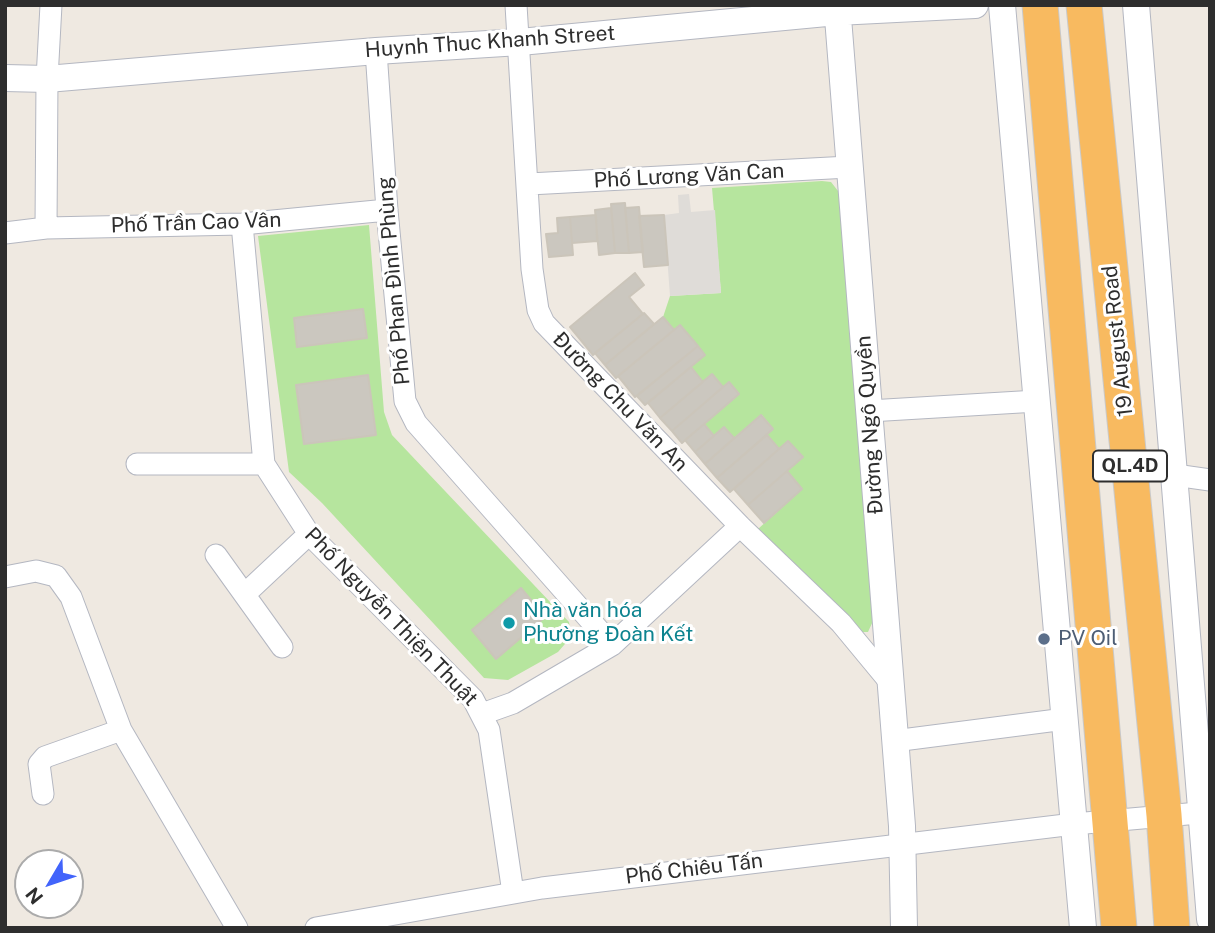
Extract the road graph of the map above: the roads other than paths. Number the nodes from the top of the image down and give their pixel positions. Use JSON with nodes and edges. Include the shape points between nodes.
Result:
{"nodes":[{"id":1,"x":51,"y":5,"type":"edge"},
{"id":2,"x":516,"y":5,"type":"edge"},
{"id":3,"x":975,"y":5,"type":"edge"},
{"id":4,"x":1002,"y":5,"type":"edge"},
{"id":5,"x":1040,"y":5,"type":"edge"},
{"id":6,"x":1084,"y":5,"type":"edge"},
{"id":7,"x":1136,"y":5,"type":"edge"},
{"id":8,"x":837,"y":9,"type":"edge"},
{"id":9,"x":520,"y":42,"type":"junction"},
{"id":10,"x":376,"y":51,"type":"junction"},
{"id":11,"x":5,"y":78,"type":"edge"},
{"id":12,"x":47,"y":79,"type":"junction"},
{"id":13,"x":849,"y":167,"type":"junction"},
{"id":14,"x":529,"y":184,"type":"junction"},
{"id":15,"x":387,"y":210,"type":"junction"},
{"id":16,"x":242,"y":224,"type":"junction"},
{"id":17,"x":46,"y":228,"type":"junction"},
{"id":18,"x":5,"y":233,"type":"edge"},
{"id":19,"x":1037,"y":401,"type":"junction"},
{"id":20,"x":869,"y":411,"type":"junction"},
{"id":21,"x":136,"y":464,"type":"dead end"},
{"id":22,"x":264,"y":464,"type":"junction"},
{"id":23,"x":1175,"y":475,"type":"junction"},
{"id":24,"x":1210,"y":480,"type":"edge"},
{"id":25,"x":740,"y":526,"type":"junction"},
{"id":26,"x":309,"y":534,"type":"junction"},
{"id":27,"x":216,"y":555,"type":"dead end"},
{"id":28,"x":5,"y":577,"type":"edge"},
{"id":29,"x":245,"y":594,"type":"junction"},
{"id":30,"x":612,"y":645,"type":"junction"},
{"id":31,"x":282,"y":647,"type":"dead end"},
{"id":32,"x":889,"y":681,"type":"junction"},
{"id":33,"x":482,"y":714,"type":"junction"},
{"id":34,"x":1065,"y":719,"type":"junction"},
{"id":35,"x":121,"y":730,"type":"junction"},
{"id":36,"x":894,"y":741,"type":"junction"},
{"id":37,"x":43,"y":794,"type":"dead end"},
{"id":38,"x":1206,"y":812,"type":"edge"},
{"id":39,"x":1164,"y":815,"type":"junction"},
{"id":40,"x":1110,"y":820,"type":"junction"},
{"id":41,"x":1074,"y":824,"type":"junction"},
{"id":42,"x":902,"y":844,"type":"junction"},
{"id":43,"x":513,"y":893,"type":"junction"},
{"id":44,"x":1210,"y":919,"type":"edge"},
{"id":45,"x":237,"y":928,"type":"edge"},
{"id":46,"x":316,"y":928,"type":"edge"},
{"id":47,"x":904,"y":928,"type":"edge"},
{"id":48,"x":1083,"y":928,"type":"edge"},
{"id":49,"x":1119,"y":928,"type":"edge"},
{"id":50,"x":1172,"y":928,"type":"edge"}],
"edges":[{"from":1,"to":12,"type":"street"},
{"from":2,"to":9,"type":"street","name":"Đường Chu Văn An"},
{"from":3,"to":8,"type":"street","name":"Huynh Thuc Khanh Street"},
{"from":4,"to":19,"type":"street"},
{"from":5,"to":40,"type":"highway","number":"QL.4D"},
{"from":6,"to":39,"type":"highway","name":"19 August Road","number":"QL.4D"},
{"from":7,"to":23,"type":"street"},
{"from":8,"to":9,"type":"street","name":"Huynh Thuc Khanh Street"},
{"from":8,"to":13,"type":"street","name":"Đường Ngô Quyền"},
{"from":9,"to":10,"type":"street","name":"Huynh Thuc Khanh Street"},
{"from":9,"to":14,"type":"street","name":"Đường Chu Văn An"},
{"from":10,"to":12,"type":"street","name":"Huynh Thuc Khanh Street"},
{"from":10,"to":15,"type":"street","name":"Phố Phan Đình Phùng"},
{"from":11,"to":12,"type":"street","name":"Huynh Thuc Khanh Street"},
{"from":12,"to":17,"type":"street"},
{"from":13,"to":14,"type":"street","name":"Phố Lương Văn Can"},
{"from":13,"to":20,"type":"street","name":"Đường Ngô Quyền"},
{"from":14,"to":25,"type":"street","name":"Đường Chu Văn An","via":[[533,279],[544,323]]},
{"from":15,"to":16,"type":"street","name":"Phố Trần Cao Vân"},
{"from":15,"to":30,"type":"street","name":"Phố Phan Đình Phùng","via":[[405,401],[416,424]]},
{"from":16,"to":17,"type":"street","name":"Phố Trần Cao Vân"},
{"from":16,"to":22,"type":"street","name":"Phố Nguyễn Thiện Thuật"},
{"from":17,"to":18,"type":"street","name":"Phố Trần Cao Vân"},
{"from":19,"to":20,"type":"street"},
{"from":19,"to":34,"type":"street"},
{"from":20,"to":32,"type":"street","name":"Đường Ngô Quyền"},
{"from":21,"to":22,"type":"street"},
{"from":22,"to":26,"type":"street","name":"Phố Nguyễn Thiện Thuật"},
{"from":23,"to":24,"type":"street"},
{"from":23,"to":38,"type":"street"},
{"from":25,"to":30,"type":"street"},
{"from":25,"to":32,"type":"street","name":"Đường Chu Văn An","via":[[841,623]]},
{"from":26,"to":29,"type":"street"},
{"from":26,"to":33,"type":"street","name":"Phố Nguyễn Thiện Thuật","via":[[473,699]]},
{"from":27,"to":29,"type":"street"},
{"from":28,"to":35,"type":"street","via":[[36,571],[56,576],[71,597]]},
{"from":29,"to":31,"type":"street"},
{"from":30,"to":33,"type":"street","via":[[513,702]]},
{"from":32,"to":36,"type":"street","name":"Đường Ngô Quyền"},
{"from":33,"to":43,"type":"street","name":"Phố Nguyễn Thiện Thuật","via":[[489,730]]},
{"from":34,"to":36,"type":"street"},
{"from":34,"to":41,"type":"street"},
{"from":35,"to":37,"type":"street","via":[[45,757],[39,764]]},
{"from":35,"to":45,"type":"street"},
{"from":36,"to":42,"type":"street","name":"Đường Ngô Quyền"},
{"from":38,"to":39,"type":"street","name":"Phố Chiêu Tấn"},
{"from":38,"to":44,"type":"street"},
{"from":39,"to":40,"type":"street","name":"Phố Chiêu Tấn"},
{"from":39,"to":50,"type":"highway","name":"19 August Road","number":"QL.4D"},
{"from":40,"to":41,"type":"street","name":"Phố Chiêu Tấn"},
{"from":40,"to":49,"type":"highway","number":"QL.4D"},
{"from":41,"to":42,"type":"street","name":"Phố Chiêu Tấn"},
{"from":41,"to":48,"type":"street"},
{"from":42,"to":43,"type":"street","name":"Phố Chiêu Tấn"},
{"from":42,"to":47,"type":"street","name":"Đường Ngô Quyền"},
{"from":43,"to":46,"type":"street","name":"Phố Chiêu Tấn"}]}
